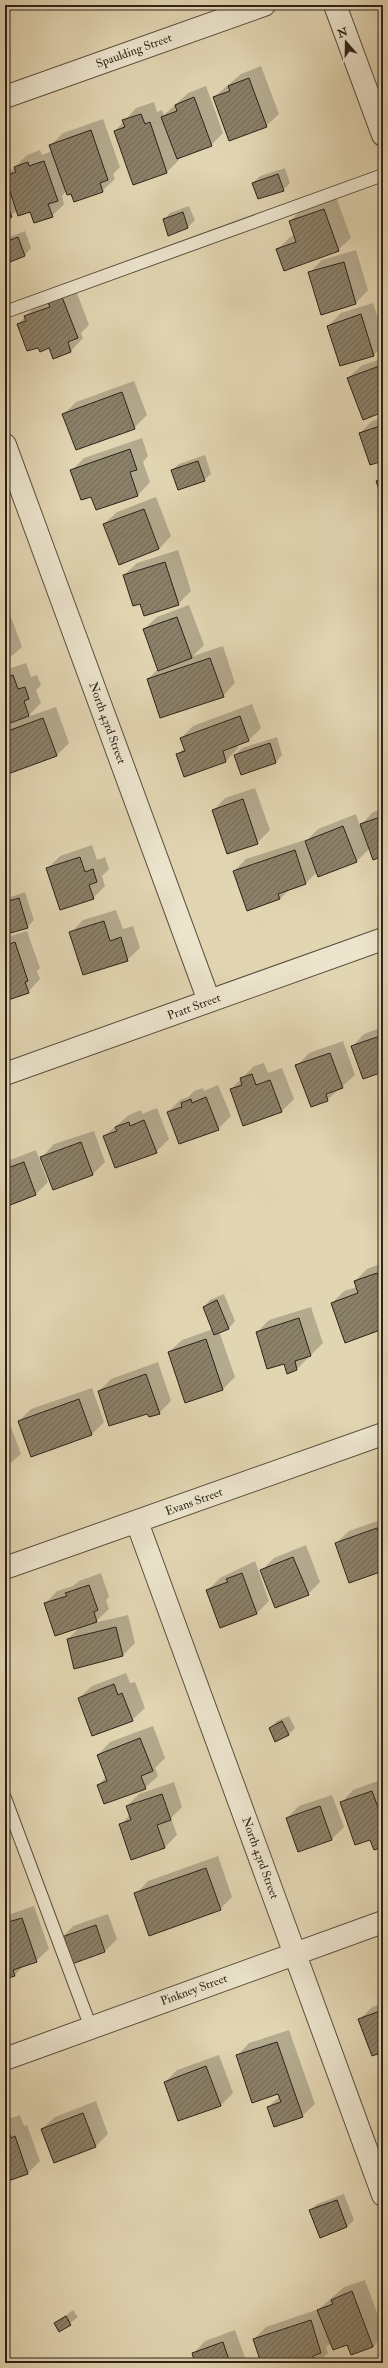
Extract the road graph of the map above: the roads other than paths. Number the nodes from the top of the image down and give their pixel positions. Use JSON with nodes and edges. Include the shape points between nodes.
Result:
{"nodes":[{"id":1,"x":264,"y":5,"type":"edge"},
{"id":2,"x":335,"y":5,"type":"edge"},
{"id":3,"x":5,"y":97,"type":"edge"},
{"id":4,"x":383,"y":135,"type":"edge"},
{"id":5,"x":383,"y":175,"type":"edge"},
{"id":6,"x":5,"y":312,"type":"edge"},
{"id":7,"x":5,"y":445,"type":"edge"},
{"id":8,"x":383,"y":940,"type":"edge"},
{"id":9,"x":209,"y":1001,"type":"junction"},
{"id":10,"x":5,"y":1074,"type":"edge"},
{"id":11,"x":383,"y":1434,"type":"edge"},
{"id":12,"x":137,"y":1522,"type":"junction"},
{"id":13,"x":5,"y":1568,"type":"edge"},
{"id":14,"x":5,"y":1798,"type":"edge"},
{"id":15,"x":383,"y":1922,"type":"edge"},
{"id":16,"x":295,"y":1953,"type":"junction"},
{"id":17,"x":91,"y":2028,"type":"junction"},
{"id":18,"x":5,"y":2059,"type":"edge"},
{"id":19,"x":379,"y":2173,"type":"edge"},
{"id":20,"x":383,"y":2195,"type":"edge"}],
"edges":[{"from":1,"to":3,"type":"street","name":"Spaulding Street"},
{"from":2,"to":4,"type":"street"},
{"from":5,"to":6,"type":"lane"},
{"from":7,"to":9,"type":"street","name":"North 43rd Street"},
{"from":8,"to":9,"type":"street","name":"Pratt Street"},
{"from":9,"to":10,"type":"street","name":"Pratt Street"},
{"from":11,"to":12,"type":"street","name":"Evans Street"},
{"from":12,"to":13,"type":"street","name":"Evans Street"},
{"from":12,"to":16,"type":"street","name":"North 43rd Street"},
{"from":14,"to":17,"type":"lane"},
{"from":15,"to":16,"type":"street","name":"Pinkney Street"},
{"from":16,"to":17,"type":"street","name":"Pinkney Street"},
{"from":16,"to":19,"type":"street","name":"North 43rd Street"},
{"from":17,"to":18,"type":"street","name":"Pinkney Street"},
{"from":19,"to":20,"type":"street","name":"North 43rd Street"}]}
